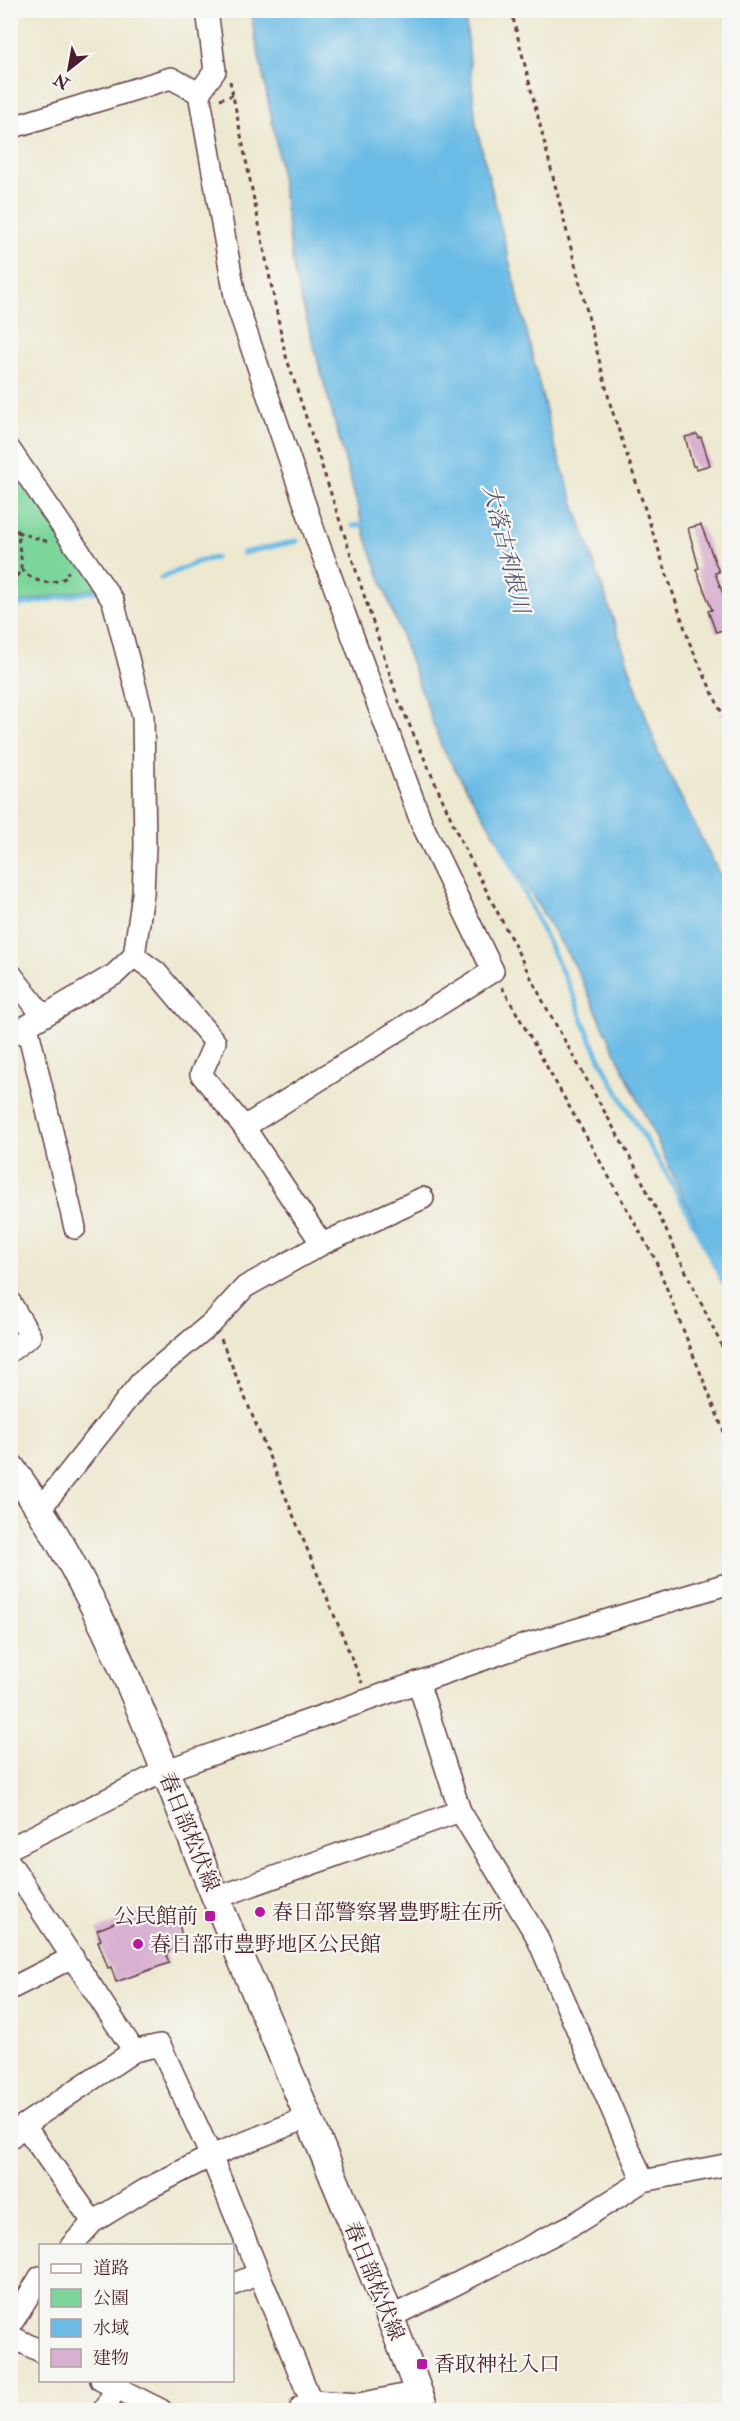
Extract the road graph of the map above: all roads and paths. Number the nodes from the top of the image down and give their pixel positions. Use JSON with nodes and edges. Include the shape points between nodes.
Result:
{"nodes":[{"id":1,"x":207,"y":10,"type":"edge"},
{"id":2,"x":511,"y":10,"type":"edge"},
{"id":3,"x":230,"y":79,"type":"dead end"},
{"id":4,"x":199,"y":93,"type":"junction"},
{"id":5,"x":10,"y":128,"type":"edge"},
{"id":6,"x":10,"y":450,"type":"edge"},
{"id":7,"x":10,"y":523,"type":"edge"},
{"id":8,"x":17,"y":532,"type":"junction"},
{"id":9,"x":53,"y":543,"type":"dead end"},
{"id":10,"x":66,"y":561,"type":"dead end"},
{"id":11,"x":21,"y":569,"type":"junction"},
{"id":12,"x":10,"y":583,"type":"edge"},
{"id":13,"x":729,"y":731,"type":"edge"},
{"id":14,"x":134,"y":956,"type":"junction"},
{"id":15,"x":493,"y":971,"type":"junction"},
{"id":16,"x":10,"y":973,"type":"edge"},
{"id":17,"x":27,"y":1026,"type":"edge"},
{"id":18,"x":244,"y":1127,"type":"junction"},
{"id":19,"x":423,"y":1198,"type":"dead end"},
{"id":20,"x":75,"y":1228,"type":"dead end"},
{"id":21,"x":322,"y":1244,"type":"junction"},
{"id":22,"x":10,"y":1302,"type":"edge"},
{"id":23,"x":214,"y":1321,"type":"junction"},
{"id":24,"x":10,"y":1351,"type":"edge"},
{"id":25,"x":729,"y":1363,"type":"edge"},
{"id":26,"x":729,"y":1447,"type":"edge"},
{"id":27,"x":10,"y":1466,"type":"edge"},
{"id":28,"x":40,"y":1509,"type":"junction"},
{"id":29,"x":729,"y":1583,"type":"edge"},
{"id":30,"x":418,"y":1682,"type":"junction"},
{"id":31,"x":368,"y":1699,"type":"junction"},
{"id":32,"x":164,"y":1771,"type":"junction"},
{"id":33,"x":460,"y":1811,"type":"junction"},
{"id":34,"x":10,"y":1848,"type":"edge"},
{"id":35,"x":10,"y":1863,"type":"edge"},
{"id":36,"x":216,"y":1898,"type":"junction"},
{"id":37,"x":73,"y":1956,"type":"junction"},
{"id":38,"x":10,"y":1989,"type":"edge"},
{"id":39,"x":134,"y":2051,"type":"junction"},
{"id":40,"x":309,"y":2117,"type":"junction"},
{"id":41,"x":17,"y":2131,"type":"edge"},
{"id":42,"x":211,"y":2156,"type":"junction"},
{"id":43,"x":729,"y":2164,"type":"edge"},
{"id":44,"x":643,"y":2181,"type":"junction"},
{"id":45,"x":93,"y":2222,"type":"junction"},
{"id":46,"x":73,"y":2244,"type":"edge"},
{"id":47,"x":258,"y":2274,"type":"junction"},
{"id":48,"x":39,"y":2279,"type":"edge"},
{"id":49,"x":234,"y":2284,"type":"edge"},
{"id":50,"x":389,"y":2318,"type":"junction"},
{"id":51,"x":10,"y":2326,"type":"edge"},
{"id":52,"x":10,"y":2336,"type":"edge"},
{"id":53,"x":39,"y":2350,"type":"edge"},
{"id":54,"x":112,"y":2383,"type":"edge"},
{"id":55,"x":421,"y":2401,"type":"edge"},
{"id":56,"x":306,"y":2406,"type":"edge"},
{"id":57,"x":104,"y":2410,"type":"edge"},
{"id":58,"x":161,"y":2410,"type":"edge"}],
"edges":[{"from":1,"to":4,"type":"street","via":[[215,71]]},
{"from":2,"to":13,"type":"path","via":[[611,407],[690,644]]},
{"from":3,"to":25,"type":"path","via":[[285,353],[397,698],[460,839],[546,1007],[636,1168]]},
{"from":4,"to":5,"type":"street","via":[[171,78]]},
{"from":4,"to":15,"type":"street","via":[[236,302],[315,534],[422,824]]},
{"from":6,"to":14,"type":"street","via":[[112,599],[143,716],[145,846]]},
{"from":7,"to":8,"type":"path"},
{"from":8,"to":9,"type":"path"},
{"from":8,"to":11,"type":"path"},
{"from":10,"to":11,"type":"path","via":[[67,577],[52,583],[42,584]]},
{"from":11,"to":12,"type":"path"},
{"from":14,"to":17,"type":"street","via":[[115,974]]},
{"from":14,"to":18,"type":"street","via":[[156,972],[215,1042],[201,1074]]},
{"from":15,"to":18,"type":"street"},
{"from":15,"to":26,"type":"path","via":[[655,1259]]},
{"from":16,"to":17,"type":"street"},
{"from":17,"to":20,"type":"street"},
{"from":18,"to":21,"type":"street"},
{"from":19,"to":21,"type":"street"},
{"from":21,"to":23,"type":"street","via":[[245,1287]]},
{"from":22,"to":24,"type":"street","via":[[30,1336]]},
{"from":23,"to":28,"type":"street","via":[[141,1382]]},
{"from":23,"to":31,"type":"path"},
{"from":27,"to":28,"type":"main road","name":"春日部松伏線"},
{"from":28,"to":32,"type":"main road","name":"春日部松伏線","via":[[75,1568],[115,1650]]},
{"from":29,"to":30,"type":"street"},
{"from":30,"to":31,"type":"street"},
{"from":30,"to":33,"type":"street"},
{"from":31,"to":32,"type":"street"},
{"from":32,"to":34,"type":"street"},
{"from":32,"to":36,"type":"main road","name":"春日部松伏線"},
{"from":33,"to":36,"type":"street"},
{"from":33,"to":44,"type":"street","via":[[536,1935]]},
{"from":35,"to":37,"type":"street"},
{"from":36,"to":40,"type":"main road","name":"春日部松伏線"},
{"from":37,"to":38,"type":"street"},
{"from":37,"to":39,"type":"street"},
{"from":39,"to":41,"type":"street"},
{"from":39,"to":42,"type":"street","via":[[160,2045]]},
{"from":40,"to":42,"type":"street"},
{"from":40,"to":50,"type":"main road","name":"春日部松伏線"},
{"from":41,"to":45,"type":"street"},
{"from":42,"to":45,"type":"street"},
{"from":42,"to":47,"type":"street"},
{"from":43,"to":44,"type":"street"},
{"from":44,"to":50,"type":"street","via":[[576,2223]]},
{"from":45,"to":46,"type":"street"},
{"from":47,"to":49,"type":"street"},
{"from":47,"to":56,"type":"street"},
{"from":48,"to":51,"type":"street"},
{"from":50,"to":55,"type":"main road","name":"春日部松伏線"},
{"from":52,"to":53,"type":"street"},
{"from":54,"to":57,"type":"street"},
{"from":54,"to":58,"type":"street"},
{"from":55,"to":56,"type":"street"}]}
